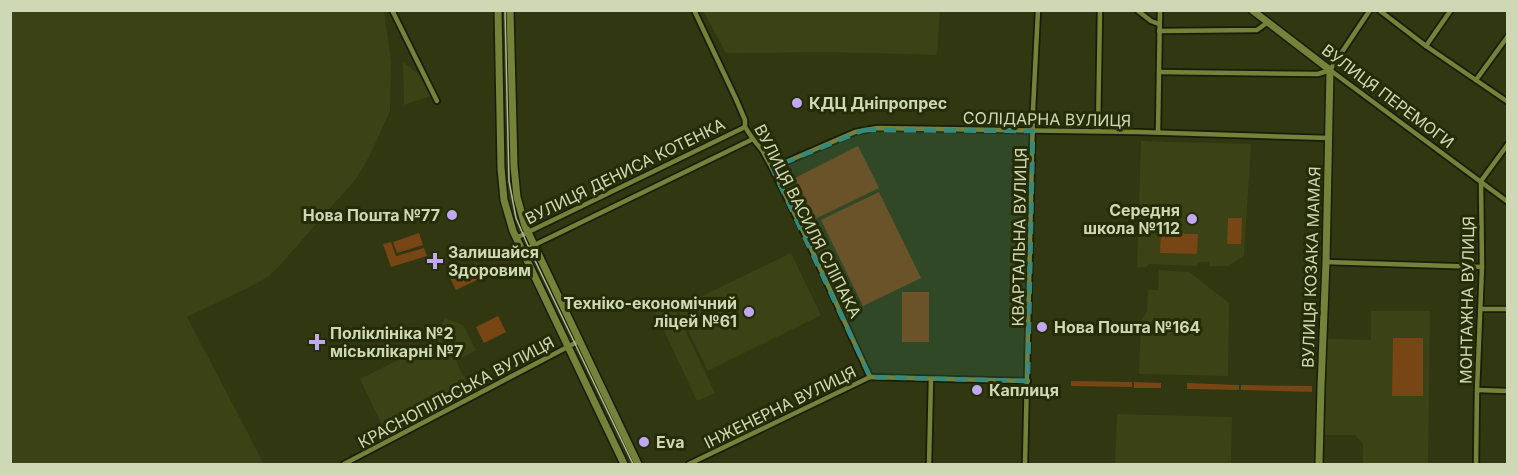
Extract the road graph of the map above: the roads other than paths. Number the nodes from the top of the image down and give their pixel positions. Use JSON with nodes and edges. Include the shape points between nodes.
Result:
{"nodes":[{"id":1,"x":392,"y":10,"type":"edge"},
{"id":2,"x":498,"y":10,"type":"edge"},
{"id":3,"x":510,"y":10,"type":"edge"},
{"id":4,"x":694,"y":10,"type":"edge"},
{"id":5,"x":1038,"y":10,"type":"edge"},
{"id":6,"x":1100,"y":10,"type":"edge"},
{"id":7,"x":1137,"y":10,"type":"edge"},
{"id":8,"x":1160,"y":10,"type":"edge"},
{"id":9,"x":1252,"y":10,"type":"edge"},
{"id":10,"x":1370,"y":10,"type":"edge"},
{"id":11,"x":1379,"y":10,"type":"edge"},
{"id":12,"x":1451,"y":10,"type":"edge"},
{"id":13,"x":1268,"y":22,"type":"junction"},
{"id":14,"x":1159,"y":24,"type":"junction"},
{"id":15,"x":1159,"y":31,"type":"junction"},
{"id":16,"x":1508,"y":36,"type":"edge"},
{"id":17,"x":1426,"y":46,"type":"junction"},
{"id":18,"x":1330,"y":70,"type":"junction"},
{"id":19,"x":1159,"y":72,"type":"junction"},
{"id":20,"x":1476,"y":80,"type":"junction"},
{"id":21,"x":437,"y":101,"type":"dead end"},
{"id":22,"x":1508,"y":102,"type":"edge"},
{"id":23,"x":746,"y":127,"type":"junction"},
{"id":24,"x":1033,"y":131,"type":"junction"},
{"id":25,"x":1098,"y":131,"type":"junction"},
{"id":26,"x":1158,"y":132,"type":"junction"},
{"id":27,"x":1329,"y":138,"type":"junction"},
{"id":28,"x":753,"y":139,"type":"junction"},
{"id":29,"x":1508,"y":144,"type":"edge"},
{"id":30,"x":772,"y":168,"type":"junction"},
{"id":31,"x":1480,"y":181,"type":"junction"},
{"id":32,"x":1508,"y":202,"type":"edge"},
{"id":33,"x":527,"y":232,"type":"junction"},
{"id":34,"x":516,"y":238,"type":"junction"},
{"id":35,"x":533,"y":245,"type":"junction"},
{"id":36,"x":522,"y":251,"type":"junction"},
{"id":37,"x":1326,"y":262,"type":"junction"},
{"id":38,"x":1482,"y":267,"type":"junction"},
{"id":39,"x":1481,"y":309,"type":"junction"},
{"id":40,"x":1508,"y":309,"type":"edge"},
{"id":41,"x":579,"y":341,"type":"junction"},
{"id":42,"x":568,"y":347,"type":"junction"},
{"id":43,"x":870,"y":377,"type":"junction"},
{"id":44,"x":931,"y":379,"type":"junction"},
{"id":45,"x":1028,"y":381,"type":"junction"},
{"id":46,"x":1477,"y":390,"type":"junction"},
{"id":47,"x":1508,"y":391,"type":"edge"},
{"id":48,"x":344,"y":465,"type":"edge"},
{"id":49,"x":624,"y":465,"type":"edge"},
{"id":50,"x":638,"y":465,"type":"edge"},
{"id":51,"x":688,"y":465,"type":"edge"},
{"id":52,"x":929,"y":465,"type":"edge"},
{"id":53,"x":1025,"y":465,"type":"edge"},
{"id":54,"x":1319,"y":465,"type":"edge"},
{"id":55,"x":1476,"y":465,"type":"edge"}],
"edges":[{"from":1,"to":21,"type":"street"},
{"from":2,"to":34,"type":"main road","via":[[502,181],[507,214]]},
{"from":3,"to":33,"type":"main road","via":[[514,179]]},
{"from":4,"to":23,"type":"street","name":"ВУЛИЦЯ ВАСИЛЯ СЛІПАКА"},
{"from":5,"to":24,"type":"street","name":"КВАРТАЛЬНА ВУЛИЦЯ"},
{"from":6,"to":25,"type":"street"},
{"from":7,"to":14,"type":"street"},
{"from":8,"to":14,"type":"street"},
{"from":9,"to":13,"type":"main road","name":"ВУЛИЦЯ ПЕРЕМОГИ"},
{"from":10,"to":18,"type":"street"},
{"from":11,"to":17,"type":"street"},
{"from":12,"to":17,"type":"street"},
{"from":13,"to":15,"type":"street","via":[[1257,30]]},
{"from":13,"to":18,"type":"main road","name":"ВУЛИЦЯ ПЕРЕМОГИ"},
{"from":14,"to":15,"type":"street"},
{"from":15,"to":19,"type":"street"},
{"from":16,"to":20,"type":"street"},
{"from":17,"to":20,"type":"street"},
{"from":18,"to":19,"type":"street","via":[[1318,74]]},
{"from":18,"to":27,"type":"main road","name":"ВУЛИЦЯ КОЗАКА МАМАЯ"},
{"from":18,"to":31,"type":"street","name":"ВУЛИЦЯ ПЕРЕМОГИ"},
{"from":19,"to":26,"type":"street"},
{"from":20,"to":22,"type":"street"},
{"from":23,"to":28,"type":"street","name":"ВУЛИЦЯ ВАСИЛЯ СЛІПАКА"},
{"from":23,"to":33,"type":"street","name":"ВУЛИЦЯ ДЕНИСА КОТЕНКА"},
{"from":24,"to":25,"type":"street","name":"СОЛІДАРНА ВУЛИЦЯ"},
{"from":24,"to":30,"type":"street","name":"СОЛІДАРНА ВУЛИЦЯ","via":[[864,130]]},
{"from":24,"to":45,"type":"street","name":"КВАРТАЛЬНА ВУЛИЦЯ"},
{"from":25,"to":26,"type":"street","name":"СОЛІДАРНА ВУЛИЦЯ"},
{"from":26,"to":27,"type":"street","name":"СОЛІДАРНА ВУЛИЦЯ"},
{"from":27,"to":37,"type":"main road","name":"ВУЛИЦЯ КОЗАКА МАМАЯ"},
{"from":28,"to":30,"type":"street","name":"ВУЛИЦЯ ВАСИЛЯ СЛІПАКА"},
{"from":28,"to":35,"type":"street","name":"ВУЛИЦЯ ДЕНИСА КОТЕНКА"},
{"from":29,"to":31,"type":"street"},
{"from":30,"to":43,"type":"street","name":"ВУЛИЦЯ ВАСИЛЯ СЛІПАКА"},
{"from":31,"to":32,"type":"street","name":"ВУЛИЦЯ ПЕРЕМОГИ"},
{"from":31,"to":38,"type":"street","name":"МОНТАЖНА ВУЛИЦЯ"},
{"from":33,"to":34,"type":"street","name":"ВУЛИЦЯ ДЕНИСА КОТЕНКА"},
{"from":33,"to":35,"type":"main road"},
{"from":34,"to":36,"type":"main road"},
{"from":35,"to":36,"type":"street","name":"ВУЛИЦЯ ДЕНИСА КОТЕНКА"},
{"from":35,"to":41,"type":"main road"},
{"from":36,"to":42,"type":"main road"},
{"from":37,"to":38,"type":"street"},
{"from":37,"to":54,"type":"main road","name":"ВУЛИЦЯ КОЗАКА МАМАЯ"},
{"from":38,"to":39,"type":"street","name":"МОНТАЖНА ВУЛИЦЯ"},
{"from":39,"to":40,"type":"street"},
{"from":39,"to":46,"type":"street","name":"МОНТАЖНА ВУЛИЦЯ"},
{"from":41,"to":42,"type":"street","name":"КРАСНОПІЛЬСЬКА ВУЛИЦЯ"},
{"from":41,"to":50,"type":"main road"},
{"from":42,"to":48,"type":"street","name":"КРАСНОПІЛЬСЬКА ВУЛИЦЯ"},
{"from":42,"to":49,"type":"main road"},
{"from":43,"to":44,"type":"street","name":"ІНЖЕНЕРНА ВУЛИЦЯ"},
{"from":43,"to":51,"type":"street","name":"ІНЖЕНЕРНА ВУЛИЦЯ"},
{"from":44,"to":45,"type":"street","name":"ІНЖЕНЕРНА ВУЛИЦЯ"},
{"from":44,"to":52,"type":"street"},
{"from":45,"to":53,"type":"street","name":"КВАРТАЛЬНА ВУЛИЦЯ"},
{"from":46,"to":47,"type":"street"},
{"from":46,"to":55,"type":"street","name":"МОНТАЖНА ВУЛИЦЯ"}]}
